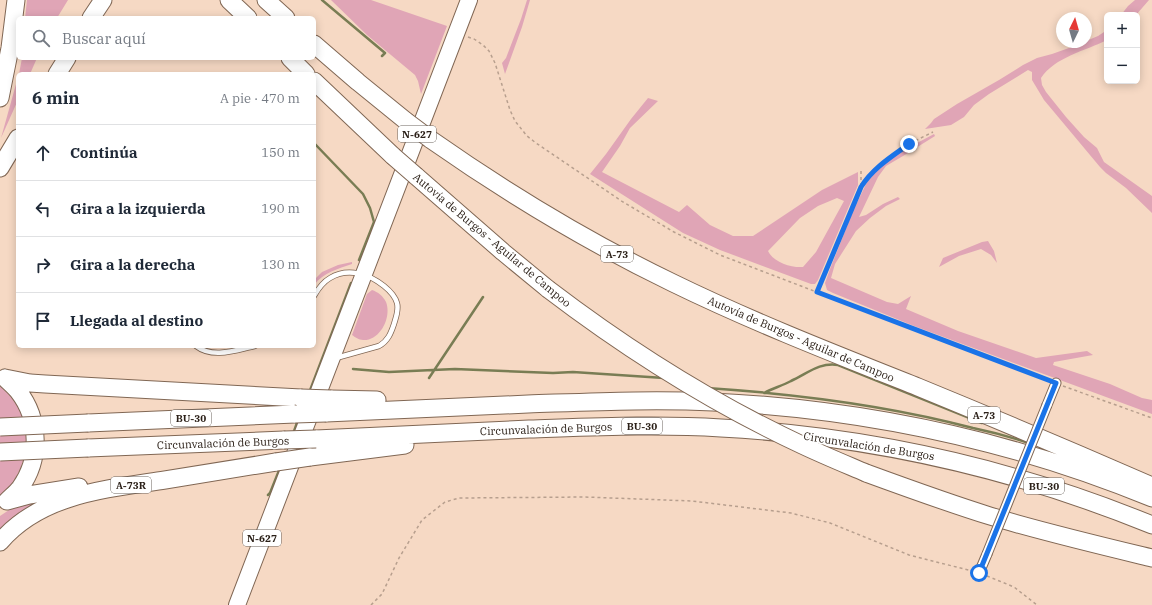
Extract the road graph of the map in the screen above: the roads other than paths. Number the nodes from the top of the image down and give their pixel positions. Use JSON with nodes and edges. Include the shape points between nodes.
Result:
{"nodes":[{"id":1,"x":16,"y":0,"type":"edge"},
{"id":2,"x":103,"y":0,"type":"edge"},
{"id":3,"x":230,"y":0,"type":"edge"},
{"id":4,"x":266,"y":0,"type":"edge"},
{"id":5,"x":469,"y":0,"type":"edge"},
{"id":6,"x":93,"y":16,"type":"edge"},
{"id":7,"x":246,"y":16,"type":"edge"},
{"id":8,"x":284,"y":16,"type":"edge"},
{"id":9,"x":316,"y":46,"type":"edge"},
{"id":10,"x":66,"y":60,"type":"edge"},
{"id":11,"x":292,"y":60,"type":"edge"},
{"id":12,"x":58,"y":72,"type":"edge"},
{"id":13,"x":304,"y":72,"type":"edge"},
{"id":14,"x":316,"y":83,"type":"edge"},
{"id":15,"x":0,"y":98,"type":"edge"},
{"id":16,"x":16,"y":141,"type":"edge"},
{"id":17,"x":0,"y":168,"type":"edge"},
{"id":18,"x":364,"y":274,"type":"junction"},
{"id":19,"x":316,"y":293,"type":"edge"},
{"id":20,"x":199,"y":348,"type":"edge"},
{"id":21,"x":245,"y":348,"type":"edge"},
{"id":22,"x":332,"y":359,"type":"junction"},
{"id":23,"x":2,"y":376,"type":"edge"},
{"id":24,"x":1056,"y":383,"type":"road end"},
{"id":25,"x":328,"y":406,"type":"junction"},
{"id":26,"x":0,"y":427,"type":"edge"},
{"id":27,"x":700,"y":427,"type":"junction"},
{"id":28,"x":0,"y":452,"type":"edge"},
{"id":29,"x":276,"y":462,"type":"junction"},
{"id":30,"x":1152,"y":486,"type":"edge"},
{"id":31,"x":1152,"y":498,"type":"edge"},
{"id":32,"x":3,"y":503,"type":"edge"},
{"id":33,"x":1152,"y":525,"type":"edge"},
{"id":34,"x":0,"y":542,"type":"edge"},
{"id":35,"x":1152,"y":558,"type":"edge"},
{"id":36,"x":979,"y":573,"type":"road end"},
{"id":37,"x":236,"y":605,"type":"edge"}],
"edges":[{"from":1,"to":15,"type":"highway"},
{"from":2,"to":6,"type":"highway"},
{"from":3,"to":7,"type":"highway"},
{"from":4,"to":8,"type":"highway"},
{"from":5,"to":18,"type":"highway","number":"N-627"},
{"from":9,"to":30,"type":"highway","name":"Autovía de Burgos - Aguilar de Campoo","number":"A-73","bridge":true,"via":[[430,139],[557,221],[615,253],[680,287],[809,344]]},
{"from":10,"to":12,"type":"highway"},
{"from":11,"to":13,"type":"highway"},
{"from":14,"to":35,"type":"highway","name":"Autovía de Burgos - Aguilar de Campoo","bridge":true,"via":[[393,156],[548,289],[591,322],[704,394],[790,440],[866,473],[928,496],[1058,535]]},
{"from":16,"to":17,"type":"highway"},
{"from":18,"to":19,"type":"lane","via":[[339,274],[326,280]]},
{"from":18,"to":22,"type":"highway","number":"N-627"},
{"from":18,"to":22,"type":"lane","via":[[376,280],[394,298],[398,312],[392,329],[385,342],[379,346]]},
{"from":20,"to":21,"type":"lane","via":[[214,353]]},
{"from":22,"to":37,"type":"highway","number":"N-627"},
{"from":23,"to":25,"type":"highway","bridge":true,"via":[[30,383],[301,398]]},
{"from":23,"to":32,"type":"highway","via":[[18,390],[27,405],[36,439],[34,457],[28,473],[19,488]]},
{"from":24,"to":36,"type":"street","bridge":true},
{"from":25,"to":26,"type":"highway","number":"BU-30","bridge":true,"via":[[295,414]]},
{"from":25,"to":31,"type":"highway","number":"BU-30","via":[[665,401],[793,408],[916,427],[983,442],[1098,477]]},
{"from":27,"to":28,"type":"highway","name":"Circunvalación de Burgos","number":"BU-30","bridge":true,"via":[[609,427]]},
{"from":27,"to":29,"type":"highway","number":"BU-30","bridge":true,"via":[[452,440]]},
{"from":27,"to":33,"type":"highway","name":"Circunvalación de Burgos","number":"BU-30","via":[[825,438],[922,454],[1052,488]]},
{"from":29,"to":32,"type":"highway","via":[[52,490]]},
{"from":29,"to":34,"type":"highway","number":"A-73R","via":[[112,488],[67,498],[25,519]]}]}
